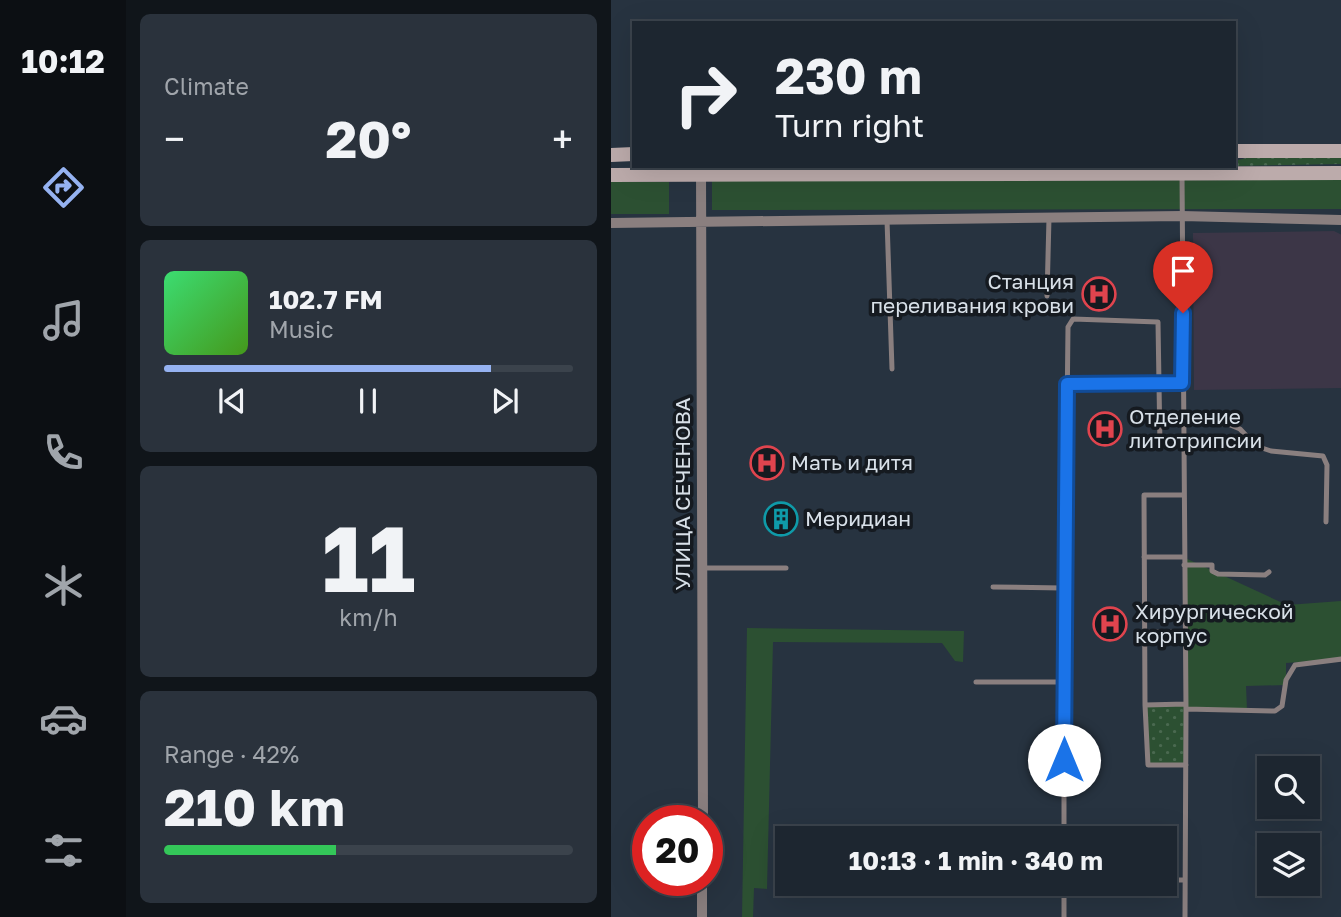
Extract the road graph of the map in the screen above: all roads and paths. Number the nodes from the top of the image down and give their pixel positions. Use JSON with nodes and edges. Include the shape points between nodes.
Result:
{"nodes":[{"id":1,"x":1236,"y":151,"type":"edge"},
{"id":2,"x":1341,"y":151,"type":"edge"},
{"id":3,"x":611,"y":155,"type":"edge"},
{"id":4,"x":632,"y":155,"type":"edge"},
{"id":5,"x":701,"y":171,"type":"edge"},
{"id":6,"x":1182,"y":172,"type":"junction"},
{"id":7,"x":1341,"y":173,"type":"edge"},
{"id":8,"x":611,"y":175,"type":"edge"},
{"id":9,"x":1182,"y":216,"type":"junction"},
{"id":10,"x":1049,"y":218,"type":"junction"},
{"id":11,"x":887,"y":220,"type":"junction"},
{"id":12,"x":1341,"y":220,"type":"edge"},
{"id":13,"x":701,"y":222,"type":"junction"},
{"id":14,"x":611,"y":223,"type":"edge"},
{"id":15,"x":1047,"y":296,"type":"dead end"},
{"id":16,"x":892,"y":369,"type":"dead end"},
{"id":17,"x":1160,"y":383,"type":"junction"},
{"id":18,"x":1182,"y":383,"type":"junction"},
{"id":19,"x":1067,"y":384,"type":"junction"},
{"id":20,"x":1182,"y":422,"type":"junction"},
{"id":21,"x":1160,"y":446,"type":"dead end"},
{"id":22,"x":1182,"y":495,"type":"junction"},
{"id":23,"x":1326,"y":522,"type":"dead end"},
{"id":24,"x":1144,"y":557,"type":"junction"},
{"id":25,"x":1183,"y":557,"type":"junction"},
{"id":26,"x":1184,"y":565,"type":"junction"},
{"id":27,"x":703,"y":568,"type":"junction"},
{"id":28,"x":786,"y":568,"type":"dead end"},
{"id":29,"x":1269,"y":572,"type":"dead end"},
{"id":30,"x":993,"y":587,"type":"dead end"},
{"id":31,"x":1063,"y":588,"type":"junction"},
{"id":32,"x":1144,"y":632,"type":"junction"},
{"id":33,"x":1185,"y":632,"type":"junction"},
{"id":34,"x":1341,"y":659,"type":"edge"},
{"id":35,"x":976,"y":682,"type":"dead end"},
{"id":36,"x":1064,"y":682,"type":"junction"},
{"id":37,"x":1145,"y":705,"type":"junction"},
{"id":38,"x":1186,"y":707,"type":"junction"},
{"id":39,"x":1186,"y":765,"type":"junction"},
{"id":40,"x":703,"y":805,"type":"edge"},
{"id":41,"x":1064,"y":826,"type":"edge"},
{"id":42,"x":1177,"y":880,"type":"edge"},
{"id":43,"x":1185,"y":880,"type":"junction"},
{"id":44,"x":702,"y":896,"type":"edge"},
{"id":45,"x":1064,"y":896,"type":"edge"},
{"id":46,"x":702,"y":917,"type":"edge"},
{"id":47,"x":1064,"y":917,"type":"edge"},
{"id":48,"x":1185,"y":917,"type":"edge"}],
"edges":[{"from":1,"to":2,"type":"main road"},
{"from":3,"to":4,"type":"main road"},
{"from":5,"to":6,"type":"main road"},
{"from":5,"to":8,"type":"main road"},
{"from":5,"to":13,"type":"street","name":"УЛИЦА СЕЧЕНОВА"},
{"from":6,"to":7,"type":"main road"},
{"from":6,"to":9,"type":"lane"},
{"from":9,"to":10,"type":"street"},
{"from":9,"to":12,"type":"street"},
{"from":9,"to":18,"type":"lane"},
{"from":10,"to":11,"type":"street"},
{"from":10,"to":15,"type":"lane"},
{"from":11,"to":13,"type":"street"},
{"from":11,"to":16,"type":"lane"},
{"from":13,"to":14,"type":"street"},
{"from":13,"to":27,"type":"street","name":"УЛИЦА СЕЧЕНОВА"},
{"from":17,"to":18,"type":"lane"},
{"from":17,"to":19,"type":"lane"},
{"from":17,"to":19,"type":"lane","via":[[1158,322],[1073,319],[1068,327]]},
{"from":17,"to":21,"type":"lane"},
{"from":18,"to":20,"type":"lane"},
{"from":19,"to":31,"type":"lane"},
{"from":20,"to":22,"type":"lane"},
{"from":20,"to":23,"type":"lane","via":[[1228,424],[1256,446],[1323,456],[1327,465]]},
{"from":22,"to":24,"type":"lane","via":[[1144,495]]},
{"from":22,"to":25,"type":"lane"},
{"from":24,"to":25,"type":"lane"},
{"from":24,"to":32,"type":"lane"},
{"from":25,"to":26,"type":"lane"},
{"from":26,"to":29,"type":"lane","via":[[1212,565],[1218,574]]},
{"from":26,"to":33,"type":"lane"},
{"from":27,"to":28,"type":"lane"},
{"from":27,"to":40,"type":"street","name":"УЛИЦА СЕЧЕНОВА"},
{"from":30,"to":31,"type":"lane"},
{"from":31,"to":36,"type":"lane"},
{"from":32,"to":33,"type":"lane"},
{"from":32,"to":37,"type":"lane"},
{"from":33,"to":38,"type":"lane"},
{"from":34,"to":38,"type":"lane","via":[[1295,665],[1286,680],[1282,706],[1275,711]]},
{"from":35,"to":36,"type":"lane"},
{"from":36,"to":41,"type":"lane"},
{"from":37,"to":38,"type":"lane"},
{"from":37,"to":39,"type":"lane","via":[[1148,765]]},
{"from":38,"to":39,"type":"lane"},
{"from":39,"to":43,"type":"lane"},
{"from":42,"to":43,"type":"lane"},
{"from":43,"to":48,"type":"lane"},
{"from":44,"to":46,"type":"street"},
{"from":45,"to":47,"type":"lane"}]}
